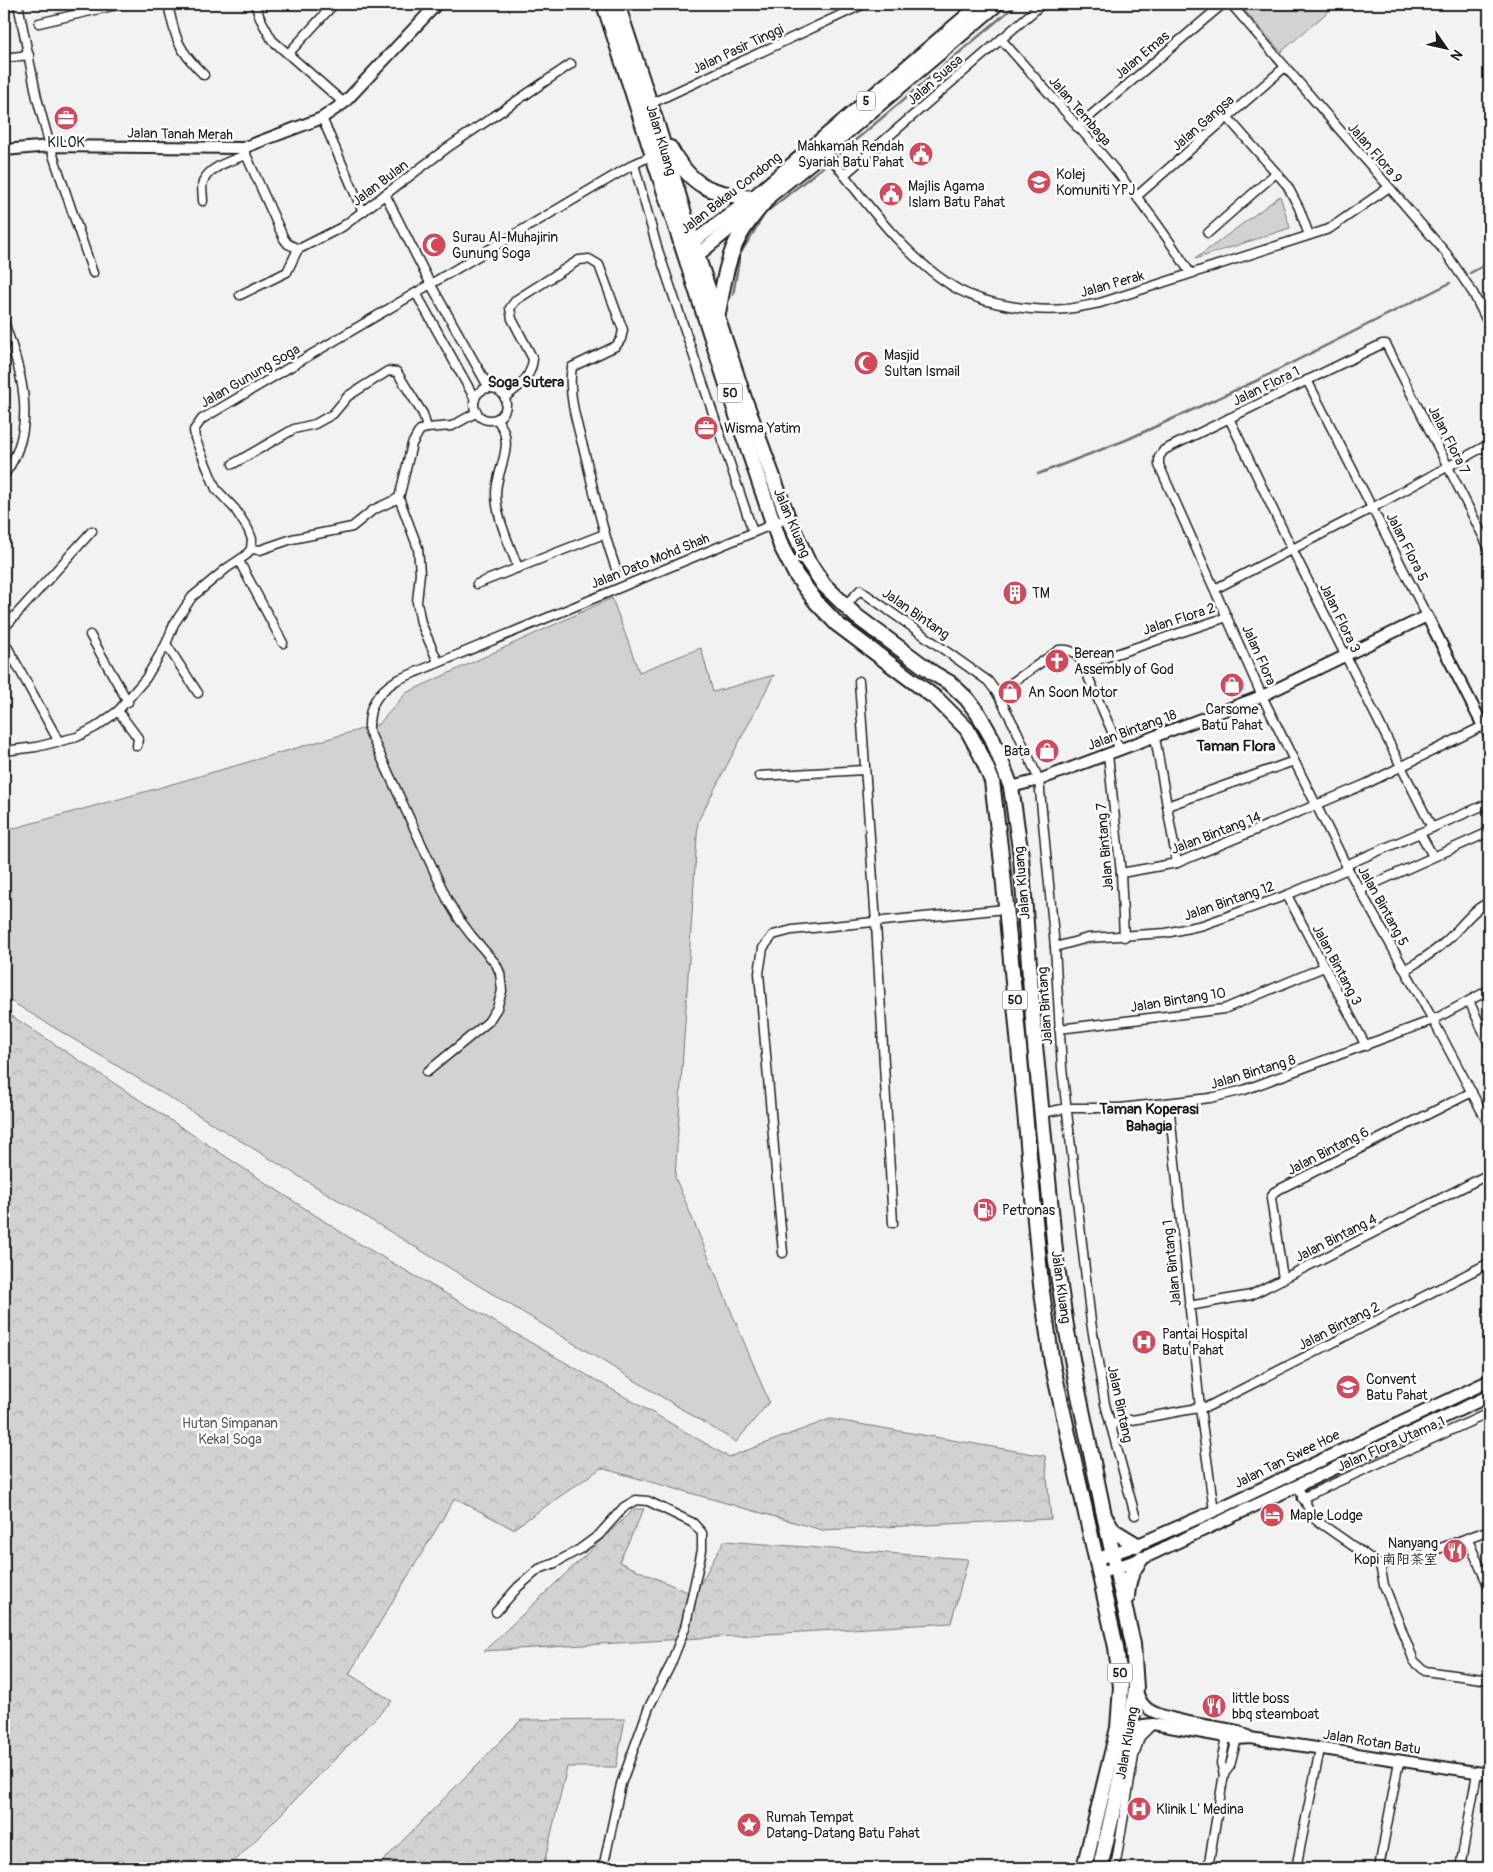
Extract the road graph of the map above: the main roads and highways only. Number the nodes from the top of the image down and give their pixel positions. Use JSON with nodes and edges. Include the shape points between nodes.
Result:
{"nodes":[{"id":1,"x":604,"y":4,"type":"edge"},
{"id":2,"x":617,"y":4,"type":"edge"},
{"id":3,"x":980,"y":4,"type":"edge"},
{"id":4,"x":998,"y":4,"type":"edge"},
{"id":5,"x":658,"y":128,"type":"junction"},
{"id":6,"x":752,"y":198,"type":"junction"},
{"id":7,"x":767,"y":199,"type":"junction"},
{"id":8,"x":690,"y":253,"type":"junction"},
{"id":9,"x":718,"y":315,"type":"junction"},
{"id":10,"x":1489,"y":1381,"type":"edge"},
{"id":11,"x":1489,"y":1396,"type":"edge"},
{"id":12,"x":1104,"y":1515,"type":"junction"},
{"id":13,"x":1137,"y":1545,"type":"junction"},
{"id":14,"x":1114,"y":1554,"type":"junction"},
{"id":15,"x":1097,"y":1559,"type":"junction"},
{"id":16,"x":1141,"y":1559,"type":"junction"},
{"id":17,"x":1116,"y":1568,"type":"junction"},
{"id":18,"x":1100,"y":1573,"type":"junction"},
{"id":19,"x":1126,"y":1610,"type":"junction"},
{"id":20,"x":1084,"y":1868,"type":"edge"},
{"id":21,"x":1100,"y":1868,"type":"edge"}],
"edges":[{"from":1,"to":8,"type":"highway","name":"Jalan Kluang","via":[[653,155]]},
{"from":2,"to":5,"type":"highway","name":"Jalan Kluang"},
{"from":3,"to":6,"type":"main road","name":"Jalan Bakau Condong","number":"5"},
{"from":4,"to":7,"type":"main road","name":"Jalan Bakau Condong","number":"5"},
{"from":5,"to":6,"type":"highway","via":[[682,168],[699,184],[732,196]]},
{"from":5,"to":8,"type":"highway","name":"Jalan Kluang"},
{"from":6,"to":8,"type":"main road","name":"Jalan Bakau Condong","number":"5"},
{"from":7,"to":8,"type":"main road","name":"Jalan Bakau Condong","number":"5"},
{"from":7,"to":9,"type":"highway","via":[[738,238],[727,269]]},
{"from":8,"to":9,"type":"highway","name":"Jalan Kluang","number":"50"},
{"from":8,"to":15,"type":"highway","name":"Jalan Kluang","number":"50","via":[[773,524],[796,574],[831,617],[938,700],[967,729],[992,781],[1041,1285],[1052,1363]]},
{"from":9,"to":12,"type":"highway","name":"Jalan Kluang","number":"50","via":[[744,398],[807,560],[824,585],[845,606],[967,699],[992,738],[1011,787],[1021,856],[1056,1261]]},
{"from":10,"to":13,"type":"main road","name":"Jalan Tan Swee Hoe"},
{"from":11,"to":16,"type":"main road","name":"Jalan Tan Swee Hoe"},
{"from":12,"to":13,"type":"highway","via":[[1114,1531]]},
{"from":12,"to":14,"type":"highway","name":"Jalan Kluang","number":"50"},
{"from":13,"to":14,"type":"main road","name":"Jalan Tan Swee Hoe"},
{"from":14,"to":15,"type":"main road","name":"Jalan Tan Swee Hoe"},
{"from":14,"to":17,"type":"highway","name":"Jalan Kluang","number":"50"},
{"from":15,"to":18,"type":"highway","name":"Jalan Kluang","number":"50"},
{"from":16,"to":17,"type":"main road","name":"Jalan Tan Swee Hoe"},
{"from":16,"to":19,"type":"highway","via":[[1128,1582]]},
{"from":17,"to":18,"type":"main road","name":"Jalan Tan Swee Hoe"},
{"from":17,"to":19,"type":"highway","name":"Jalan Kluang","number":"50"},
{"from":18,"to":20,"type":"highway","name":"Jalan Kluang","number":"50","via":[[1120,1666],[1120,1709],[1114,1749]]},
{"from":19,"to":21,"type":"highway","name":"Jalan Kluang","number":"50","via":[[1133,1644],[1136,1688],[1130,1736]]}]}
